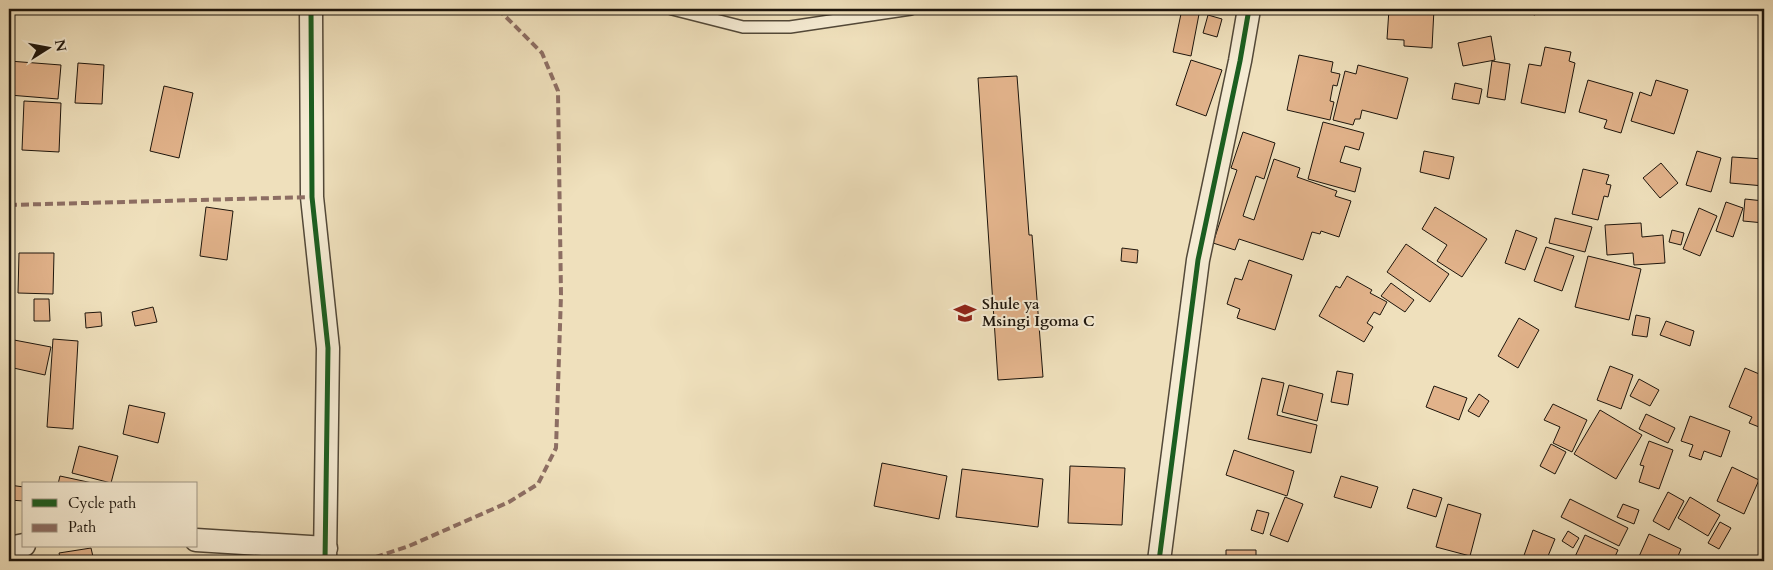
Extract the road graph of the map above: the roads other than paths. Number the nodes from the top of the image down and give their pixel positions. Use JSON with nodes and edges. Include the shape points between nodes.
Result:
{"nodes":[{"id":1,"x":311,"y":9,"type":"edge"},
{"id":2,"x":672,"y":9,"type":"edge"},
{"id":3,"x":911,"y":9,"type":"edge"},
{"id":4,"x":1249,"y":9,"type":"edge"},
{"id":5,"x":198,"y":540,"type":"edge"},
{"id":6,"x":22,"y":545,"type":"edge"},
{"id":7,"x":9,"y":548,"type":"edge"},
{"id":8,"x":326,"y":554,"type":"edge"},
{"id":9,"x":1160,"y":561,"type":"edge"}],
"edges":[{"from":1,"to":8,"type":"street","via":[[312,196],[328,348]]},
{"from":2,"to":3,"type":"lane","via":[[743,27],[790,27]]},
{"from":4,"to":9,"type":"street","via":[[1198,260]]},
{"from":5,"to":8,"type":"street"},
{"from":6,"to":7,"type":"street"}]}
